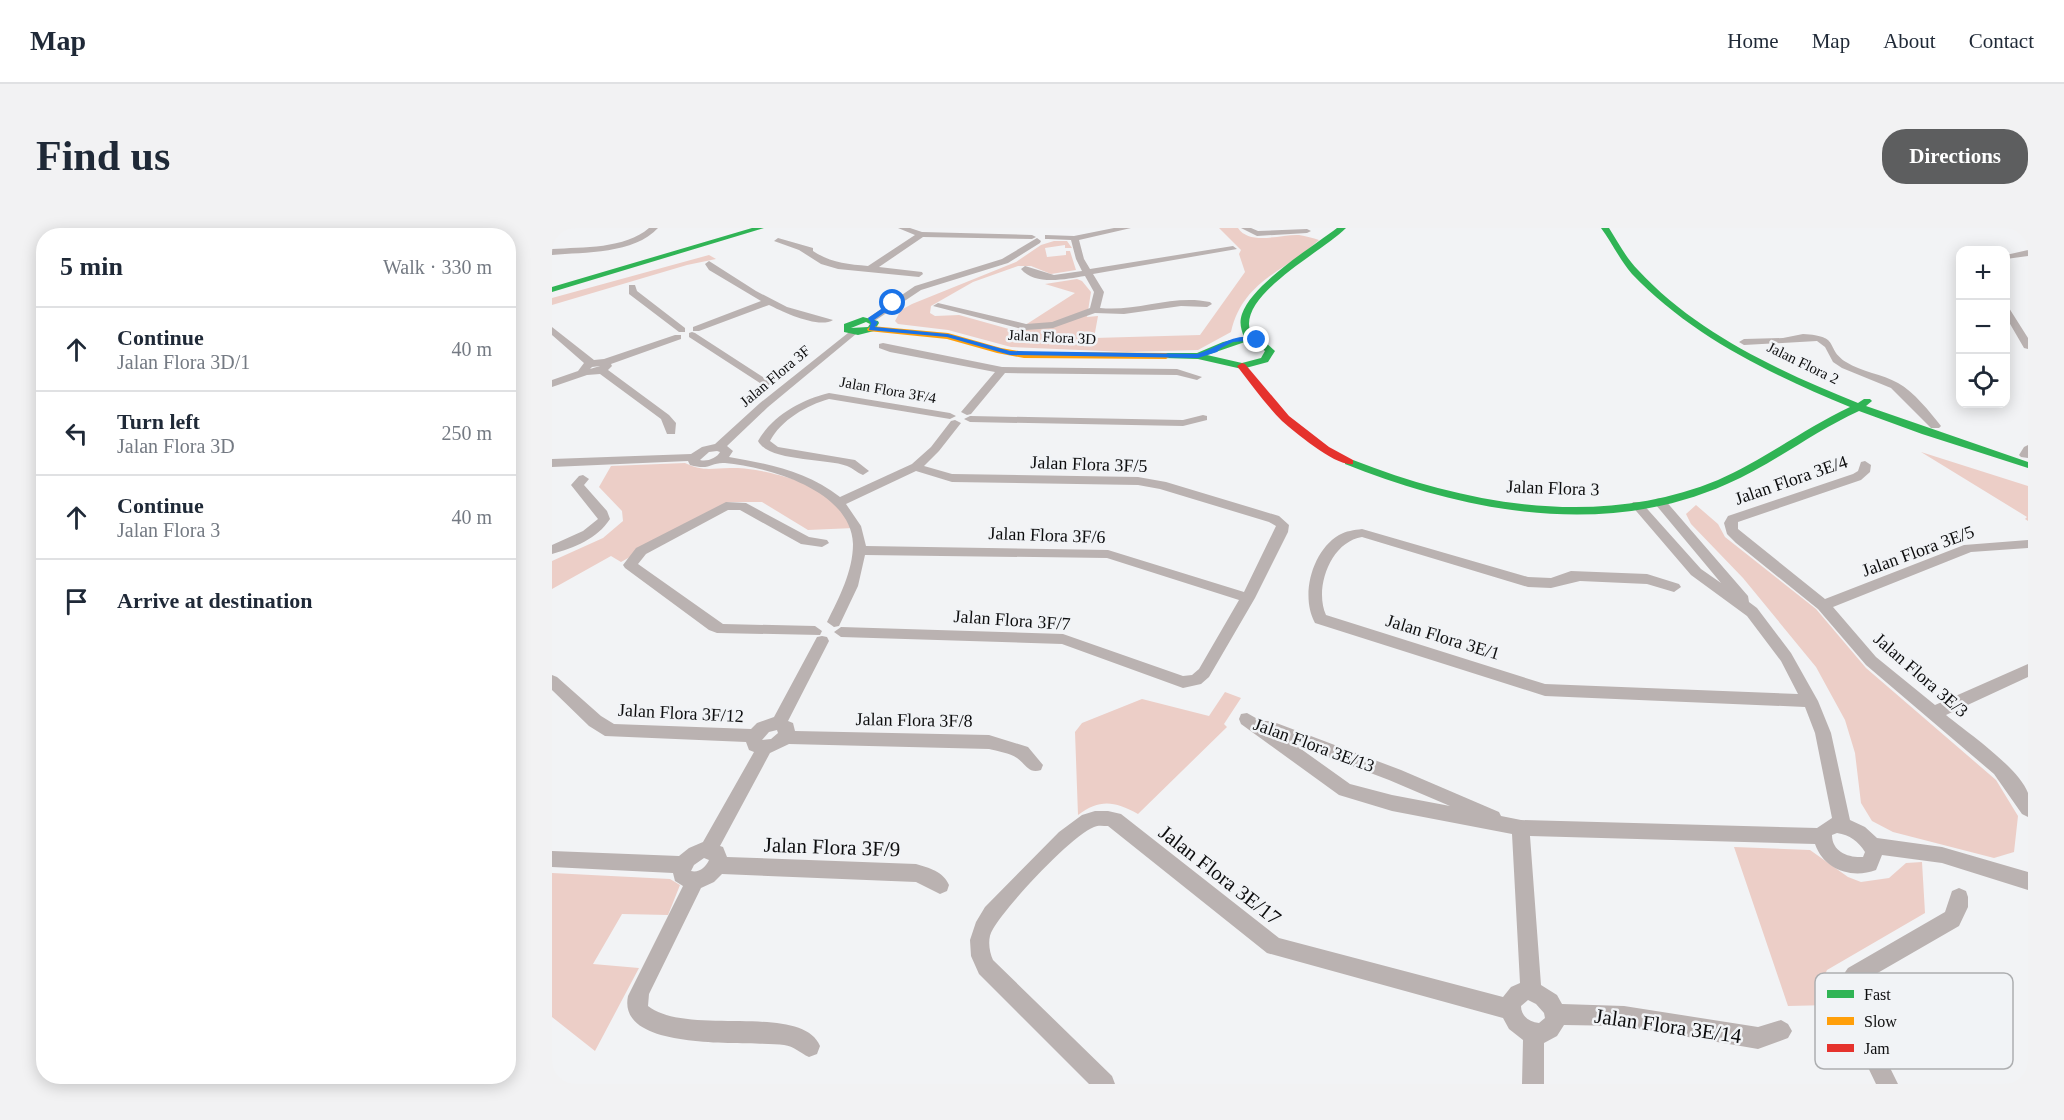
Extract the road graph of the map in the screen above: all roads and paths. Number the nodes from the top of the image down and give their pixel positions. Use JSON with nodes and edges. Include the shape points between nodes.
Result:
{"nodes":[{"id":1,"x":654,"y":228,"type":"edge"},
{"id":2,"x":739,"y":228,"type":"edge"},
{"id":3,"x":760,"y":228,"type":"edge"},
{"id":4,"x":902,"y":228,"type":"edge"},
{"id":5,"x":1127,"y":228,"type":"edge"},
{"id":6,"x":1245,"y":228,"type":"edge"},
{"id":7,"x":1341,"y":228,"type":"edge"},
{"id":8,"x":1605,"y":228,"type":"edge"},
{"id":9,"x":1617,"y":228,"type":"edge"},
{"id":10,"x":1307,"y":231,"type":"dead end"},
{"id":11,"x":921,"y":234,"type":"junction"},
{"id":12,"x":1041,"y":235,"type":"edge"},
{"id":13,"x":1074,"y":238,"type":"junction"},
{"id":14,"x":778,"y":241,"type":"dead end"},
{"id":15,"x":1233,"y":249,"type":"dead end"},
{"id":16,"x":552,"y":252,"type":"edge"},
{"id":17,"x":2028,"y":253,"type":"edge"},
{"id":18,"x":2010,"y":257,"type":"edge"},
{"id":19,"x":709,"y":264,"type":"dead end"},
{"id":20,"x":1025,"y":269,"type":"dead end"},
{"id":21,"x":869,"y":270,"type":"junction"},
{"id":22,"x":1087,"y":273,"type":"junction"},
{"id":23,"x":919,"y":274,"type":"dead end"},
{"id":24,"x":552,"y":281,"type":"edge"},
{"id":25,"x":632,"y":286,"type":"dead end"},
{"id":26,"x":552,"y":290,"type":"edge"},
{"id":27,"x":768,"y":302,"type":"junction"},
{"id":28,"x":1208,"y":304,"type":"dead end"},
{"id":29,"x":938,"y":306,"type":"dead end"},
{"id":30,"x":1094,"y":310,"type":"junction"},
{"id":31,"x":2010,"y":317,"type":"edge"},
{"id":32,"x":828,"y":321,"type":"dead end"},
{"id":33,"x":871,"y":324,"type":"junction"},
{"id":34,"x":552,"y":330,"type":"edge"},
{"id":35,"x":694,"y":332,"type":"junction"},
{"id":36,"x":853,"y":332,"type":"joint"},
{"id":37,"x":680,"y":333,"type":"junction"},
{"id":38,"x":1242,"y":337,"type":"junction"},
{"id":39,"x":1744,"y":342,"type":"junction"},
{"id":40,"x":883,"y":346,"type":"dead end"},
{"id":41,"x":2028,"y":346,"type":"edge"},
{"id":42,"x":1217,"y":355,"type":"junction"},
{"id":43,"x":1259,"y":363,"type":"junction"},
{"id":44,"x":603,"y":366,"type":"junction"},
{"id":45,"x":1242,"y":366,"type":"junction"},
{"id":46,"x":588,"y":368,"type":"junction"},
{"id":47,"x":1002,"y":370,"type":"junction"},
{"id":48,"x":1197,"y":377,"type":"dead end"},
{"id":49,"x":1253,"y":377,"type":"junction"},
{"id":50,"x":767,"y":383,"type":"dead end"},
{"id":51,"x":552,"y":384,"type":"edge"},
{"id":52,"x":1863,"y":404,"type":"junction"},
{"id":53,"x":968,"y":415,"type":"junction"},
{"id":54,"x":1203,"y":418,"type":"dead end"},
{"id":55,"x":952,"y":420,"type":"junction"},
{"id":56,"x":1935,"y":426,"type":"junction"},
{"id":57,"x":671,"y":432,"type":"dead end"},
{"id":58,"x":720,"y":453,"type":"junction"},
{"id":59,"x":2027,"y":456,"type":"edge"},
{"id":60,"x":552,"y":463,"type":"edge"},
{"id":61,"x":1865,"y":465,"type":"dead end"},
{"id":62,"x":916,"y":467,"type":"junction"},
{"id":63,"x":863,"y":471,"type":"dead end"},
{"id":64,"x":583,"y":478,"type":"dead end"},
{"id":65,"x":839,"y":502,"type":"junction"},
{"id":66,"x":1660,"y":502,"type":"junction"},
{"id":67,"x":1637,"y":506,"type":"junction"},
{"id":68,"x":1730,"y":528,"type":"joint"},
{"id":69,"x":822,"y":543,"type":"dead end"},
{"id":70,"x":2028,"y":544,"type":"edge"},
{"id":71,"x":552,"y":550,"type":"edge"},
{"id":72,"x":859,"y":550,"type":"junction"},
{"id":73,"x":1674,"y":587,"type":"dead end"},
{"id":74,"x":1248,"y":598,"type":"junction"},
{"id":75,"x":1823,"y":605,"type":"junction"},
{"id":76,"x":1752,"y":612,"type":"junction"},
{"id":77,"x":838,"y":627,"type":"junction"},
{"id":78,"x":819,"y":636,"type":"junction"},
{"id":79,"x":2028,"y":670,"type":"edge"},
{"id":80,"x":552,"y":681,"type":"edge"},
{"id":81,"x":1810,"y":701,"type":"junction"},
{"id":82,"x":1934,"y":713,"type":"junction"},
{"id":83,"x":782,"y":730,"type":"junction"},
{"id":84,"x":760,"y":742,"type":"junction"},
{"id":85,"x":1035,"y":765,"type":"dead end"},
{"id":86,"x":2028,"y":809,"type":"edge"},
{"id":87,"x":1842,"y":825,"type":"junction"},
{"id":88,"x":1521,"y":828,"type":"junction"},
{"id":89,"x":1822,"y":836,"type":"junction"},
{"id":90,"x":1872,"y":846,"type":"junction"},
{"id":91,"x":713,"y":857,"type":"junction"},
{"id":92,"x":552,"y":859,"type":"edge"},
{"id":93,"x":689,"y":873,"type":"junction"},
{"id":94,"x":2028,"y":881,"type":"edge"},
{"id":95,"x":940,"y":885,"type":"dead end"},
{"id":96,"x":1959,"y":897,"type":"dead end"},
{"id":97,"x":1859,"y":973,"type":"edge"},
{"id":98,"x":1531,"y":990,"type":"junction"},
{"id":99,"x":1511,"y":1010,"type":"junction"},
{"id":100,"x":1554,"y":1014,"type":"junction"},
{"id":101,"x":1781,"y":1031,"type":"dead end"},
{"id":102,"x":1534,"y":1034,"type":"junction"},
{"id":103,"x":809,"y":1046,"type":"dead end"},
{"id":104,"x":1880,"y":1069,"type":"edge"},
{"id":105,"x":1104,"y":1084,"type":"edge"},
{"id":106,"x":1533,"y":1084,"type":"edge"},
{"id":107,"x":1887,"y":1084,"type":"edge"}],
"edges":[{"from":1,"to":16,"type":"street","via":[[646,235],[617,244]]},
{"from":2,"to":24,"type":"street"},
{"from":3,"to":26,"type":"street"},
{"from":4,"to":11,"type":"street"},
{"from":5,"to":13,"type":"street"},
{"from":6,"to":10,"type":"street","via":[[1257,234]]},
{"from":7,"to":38,"type":"street","via":[[1257,296],[1243,324]]},
{"from":8,"to":52,"type":"street","name":"Jalan Flora 2","via":[[1635,271],[1696,323],[1772,368]]},
{"from":9,"to":39,"type":"street","name":"Jalan Flora 2","via":[[1630,250],[1674,295]]},
{"from":11,"to":12,"type":"street"},
{"from":11,"to":21,"type":"street"},
{"from":12,"to":13,"type":"street"},
{"from":12,"to":33,"type":"street","via":[[1005,261],[935,290],[902,298]]},
{"from":13,"to":22,"type":"street"},
{"from":14,"to":21,"type":"street","via":[[801,247],[824,262]]},
{"from":15,"to":22,"type":"street"},
{"from":17,"to":18,"type":"street"},
{"from":19,"to":27,"type":"street"},
{"from":20,"to":22,"type":"street","via":[[1051,278]]},
{"from":21,"to":23,"type":"street"},
{"from":22,"to":30,"type":"street","via":[[1099,292]]},
{"from":25,"to":37,"type":"street","via":[[632,292]]},
{"from":27,"to":32,"type":"street","via":[[814,320]]},
{"from":27,"to":35,"type":"street"},
{"from":28,"to":30,"type":"street","via":[[1188,303],[1135,312]]},
{"from":29,"to":30,"type":"street","via":[[1026,327],[1048,326]]},
{"from":31,"to":41,"type":"street"},
{"from":33,"to":36,"type":"street","name":"Jalan Flora 3D"},
{"from":33,"to":42,"type":"street","name":"Jalan Flora 3D","via":[[948,336],[1010,353]]},
{"from":34,"to":46,"type":"street"},
{"from":35,"to":37,"type":"street"},
{"from":35,"to":50,"type":"street"},
{"from":36,"to":58,"type":"street","name":"Jalan Flora 3F","via":[[764,405]]},
{"from":37,"to":44,"type":"street"},
{"from":38,"to":42,"type":"street","via":[[1218,346]]},
{"from":38,"to":43,"type":"street","via":[[1263,343],[1269,351]]},
{"from":39,"to":52,"type":"street","name":"Jalan Flora 2"},
{"from":39,"to":56,"type":"street","via":[[1820,338],[1846,366],[1895,386]]},
{"from":40,"to":47,"type":"street"},
{"from":42,"to":45,"type":"street","via":[[1225,364]]},
{"from":43,"to":45,"type":"street"},
{"from":43,"to":49,"type":"street"},
{"from":44,"to":46,"type":"street"},
{"from":44,"to":57,"type":"street","via":[[665,417]]},
{"from":45,"to":49,"type":"street","name":"Jalan Flora 3"},
{"from":46,"to":51,"type":"street"},
{"from":47,"to":48,"type":"street","via":[[1177,372]]},
{"from":47,"to":53,"type":"street"},
{"from":49,"to":67,"type":"street","name":"Jalan Flora 3","via":[[1264,395],[1302,432],[1328,451],[1392,480],[1473,501],[1542,509]]},
{"from":52,"to":56,"type":"street","name":"Jalan Flora 2"},
{"from":52,"to":59,"type":"street","name":"Jalan Flora 2","via":[[1940,437]]},
{"from":52,"to":66,"type":"street","name":"Jalan Flora 3","via":[[1722,482]]},
{"from":53,"to":54,"type":"street","via":[[1183,423]]},
{"from":53,"to":55,"type":"street"},
{"from":55,"to":62,"type":"street","via":[[935,449]]},
{"from":55,"to":63,"type":"street","name":"Jalan Flora 3F/4","via":[[829,396],[807,402],[770,430],[764,441],[775,450],[851,463]]},
{"from":56,"to":59,"type":"street","name":"Jalan Flora 2"},
{"from":58,"to":60,"type":"street","via":[[704,465],[696,464],[694,457]]},
{"from":58,"to":65,"type":"street","via":[[818,485]]},
{"from":61,"to":68,"type":"street","name":"Jalan Flora 3E/4","via":[[1864,472],[1857,477],[1736,518]]},
{"from":62,"to":65,"type":"street"},
{"from":62,"to":74,"type":"street","name":"Jalan Flora 3F/5","via":[[952,478],[1146,482],[1274,519],[1283,525],[1281,532]]},
{"from":64,"to":71,"type":"street","via":[[577,484],[604,519],[590,533]]},
{"from":65,"to":72,"type":"street","via":[[855,525]]},
{"from":66,"to":67,"type":"street","name":"Jalan Flora 3"},
{"from":66,"to":76,"type":"street"},
{"from":67,"to":76,"type":"street","via":[[1696,572]]},
{"from":68,"to":75,"type":"street","name":"Jalan Flora 3E/3"},
{"from":69,"to":78,"type":"street","via":[[806,541],[742,506],[726,506],[641,551],[630,565],[714,626]]},
{"from":70,"to":75,"type":"street","name":"Jalan Flora 3E/5","via":[[1968,548]]},
{"from":72,"to":74,"type":"street","name":"Jalan Flora 3F/6","via":[[1108,554]]},
{"from":72,"to":77,"type":"street"},
{"from":73,"to":81,"type":"street","name":"Jalan Flora 3E/1","via":[[1647,579],[1578,578],[1539,583],[1370,534],[1355,534],[1339,541],[1323,565],[1313,603],[1320,619],[1545,690]]},
{"from":74,"to":77,"type":"street","name":"Jalan Flora 3F/7","via":[[1201,677],[1183,682],[1063,639]]},
{"from":75,"to":82,"type":"street","name":"Jalan Flora 3E/3","via":[[1871,661]]},
{"from":76,"to":81,"type":"street","via":[[1786,657]]},
{"from":77,"to":78,"type":"street","via":[[823,624]]},
{"from":78,"to":83,"type":"street"},
{"from":79,"to":82,"type":"street"},
{"from":80,"to":84,"type":"street","name":"Jalan Flora 3F/12","via":[[595,721],[612,731]]},
{"from":81,"to":87,"type":"street","via":[[1823,733]]},
{"from":82,"to":86,"type":"street","name":"Jalan Flora 3E/3","via":[[2000,769]]},
{"from":83,"to":84,"type":"street","via":[[776,745]]},
{"from":83,"to":85,"type":"street","name":"Jalan Flora 3F/8","via":[[990,742],[1022,752]]},
{"from":84,"to":91,"type":"street"},
{"from":87,"to":89,"type":"street","via":[[1829,827]]},
{"from":87,"to":90,"type":"street","via":[[1859,832]]},
{"from":88,"to":88,"type":"street","name":"Jalan Flora 3E/13","via":[[1355,794],[1247,719],[1395,775]]},
{"from":88,"to":89,"type":"street","name":"Jalan Flora 3E/13"},
{"from":88,"to":98,"type":"street"},
{"from":89,"to":90,"type":"street","via":[[1833,856],[1857,867],[1874,859]]},
{"from":90,"to":94,"type":"street","via":[[1932,853]]},
{"from":91,"to":93,"type":"street","via":[[708,875]]},
{"from":91,"to":93,"type":"street","via":[[697,852]]},
{"from":91,"to":95,"type":"street","name":"Jalan Flora 3F/9","via":[[915,873]]},
{"from":92,"to":93,"type":"street"},
{"from":93,"to":103,"type":"street","via":[[640,991],[636,1005],[640,1014],[661,1026],[784,1034]]},
{"from":96,"to":97,"type":"street","via":[[1952,920]]},
{"from":98,"to":99,"type":"street","via":[[1513,998]]},
{"from":98,"to":100,"type":"street","via":[[1545,997]]},
{"from":99,"to":102,"type":"street","via":[[1521,1029]]},
{"from":99,"to":105,"type":"street","name":"Jalan Flora 3E/17","via":[[1274,946],[1115,820],[1086,821],[1029,873],[985,923],[979,940],[980,956],[986,967]]},
{"from":100,"to":101,"type":"street","name":"Jalan Flora 3E/14","via":[[1624,1016],[1758,1038]]},
{"from":100,"to":102,"type":"street","via":[[1552,1027]]},
{"from":102,"to":106,"type":"street"},
{"from":104,"to":107,"type":"street"}]}
